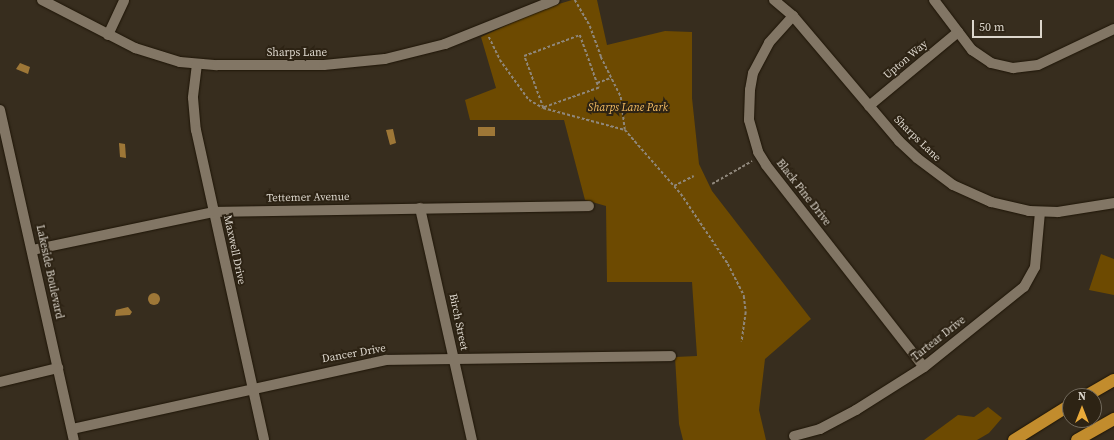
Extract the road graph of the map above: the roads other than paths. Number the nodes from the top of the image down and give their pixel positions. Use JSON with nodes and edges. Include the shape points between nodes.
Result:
{"nodes":[{"id":1,"x":42,"y":0,"type":"edge"},
{"id":2,"x":124,"y":0,"type":"edge"},
{"id":3,"x":555,"y":0,"type":"edge"},
{"id":4,"x":774,"y":0,"type":"edge"},
{"id":5,"x":934,"y":0,"type":"edge"},
{"id":6,"x":793,"y":16,"type":"junction"},
{"id":7,"x":1114,"y":29,"type":"edge"},
{"id":8,"x":958,"y":32,"type":"junction"},
{"id":9,"x":108,"y":35,"type":"junction"},
{"id":10,"x":197,"y":64,"type":"junction"},
{"id":11,"x":869,"y":106,"type":"junction"},
{"id":12,"x":0,"y":110,"type":"edge"},
{"id":13,"x":1114,"y":203,"type":"edge"},
{"id":14,"x":589,"y":206,"type":"dead end"},
{"id":15,"x":420,"y":208,"type":"junction"},
{"id":16,"x":214,"y":212,"type":"junction"},
{"id":17,"x":1040,"y":212,"type":"junction"},
{"id":18,"x":32,"y":250,"type":"junction"},
{"id":19,"x":671,"y":356,"type":"dead end"},
{"id":20,"x":454,"y":360,"type":"junction"},
{"id":21,"x":924,"y":367,"type":"junction"},
{"id":22,"x":58,"y":368,"type":"junction"},
{"id":23,"x":1114,"y":380,"type":"edge"},
{"id":24,"x":0,"y":382,"type":"edge"},
{"id":25,"x":252,"y":388,"type":"junction"},
{"id":26,"x":1100,"y":388,"type":"edge"},
{"id":27,"x":1062,"y":410,"type":"edge"},
{"id":28,"x":1114,"y":418,"type":"edge"},
{"id":29,"x":72,"y":429,"type":"junction"},
{"id":30,"x":794,"y":436,"type":"dead end"},
{"id":31,"x":74,"y":440,"type":"edge"},
{"id":32,"x":264,"y":440,"type":"edge"},
{"id":33,"x":472,"y":440,"type":"edge"},
{"id":34,"x":1014,"y":440,"type":"edge"},
{"id":35,"x":1077,"y":440,"type":"edge"}],
"edges":[{"from":1,"to":9,"type":"street","name":"Sharps Lane"},
{"from":2,"to":9,"type":"street"},
{"from":3,"to":10,"type":"street","name":"Sharps Lane","via":[[485,29],[415,52],[355,63]]},
{"from":4,"to":6,"type":"street","name":"Sharps Lane"},
{"from":5,"to":8,"type":"street"},
{"from":6,"to":11,"type":"street","name":"Sharps Lane"},
{"from":6,"to":21,"type":"street","name":"Black Pine Drive","via":[[769,43],[760,58],[750,90],[749,120],[761,157]]},
{"from":7,"to":8,"type":"street","via":[[1038,65],[1013,68],[1001,66],[981,57]]},
{"from":8,"to":11,"type":"street","name":"Upton Way"},
{"from":9,"to":10,"type":"street","name":"Sharps Lane","via":[[159,57]]},
{"from":10,"to":16,"type":"street","name":"Maxwell Drive","via":[[194,115]]},
{"from":11,"to":17,"type":"street","name":"Sharps Lane","via":[[916,158],[953,185],[991,202]]},
{"from":12,"to":18,"type":"street","name":"Lakeside Boulevard"},
{"from":13,"to":17,"type":"street","name":"Sharps Lane","via":[[1076,210]]},
{"from":14,"to":15,"type":"street","name":"Tettemer Avenue"},
{"from":15,"to":16,"type":"street","name":"Tettemer Avenue"},
{"from":15,"to":20,"type":"street","name":"Birch Street"},
{"from":16,"to":18,"type":"street","name":"Tettemer Avenue"},
{"from":16,"to":25,"type":"street","name":"Maxwell Drive"},
{"from":17,"to":21,"type":"street","name":"Tartear Drive","via":[[1037,257],[1024,287]]},
{"from":18,"to":22,"type":"street","name":"Lakeside Boulevard"},
{"from":19,"to":20,"type":"street","name":"Dancer Drive"},
{"from":20,"to":25,"type":"street","name":"Dancer Drive","via":[[386,360],[364,363]]},
{"from":20,"to":33,"type":"street","name":"Birch Street"},
{"from":21,"to":30,"type":"street","name":"Tartear Drive","via":[[820,429]]},
{"from":22,"to":24,"type":"street"},
{"from":22,"to":29,"type":"street","name":"Lakeside Boulevard"},
{"from":23,"to":26,"type":"highway"},
{"from":25,"to":29,"type":"street","name":"Dancer Drive"},
{"from":25,"to":32,"type":"street","name":"Maxwell Drive"},
{"from":27,"to":34,"type":"highway"},
{"from":28,"to":35,"type":"highway"},
{"from":29,"to":31,"type":"street","name":"Lakeside Boulevard"}]}
